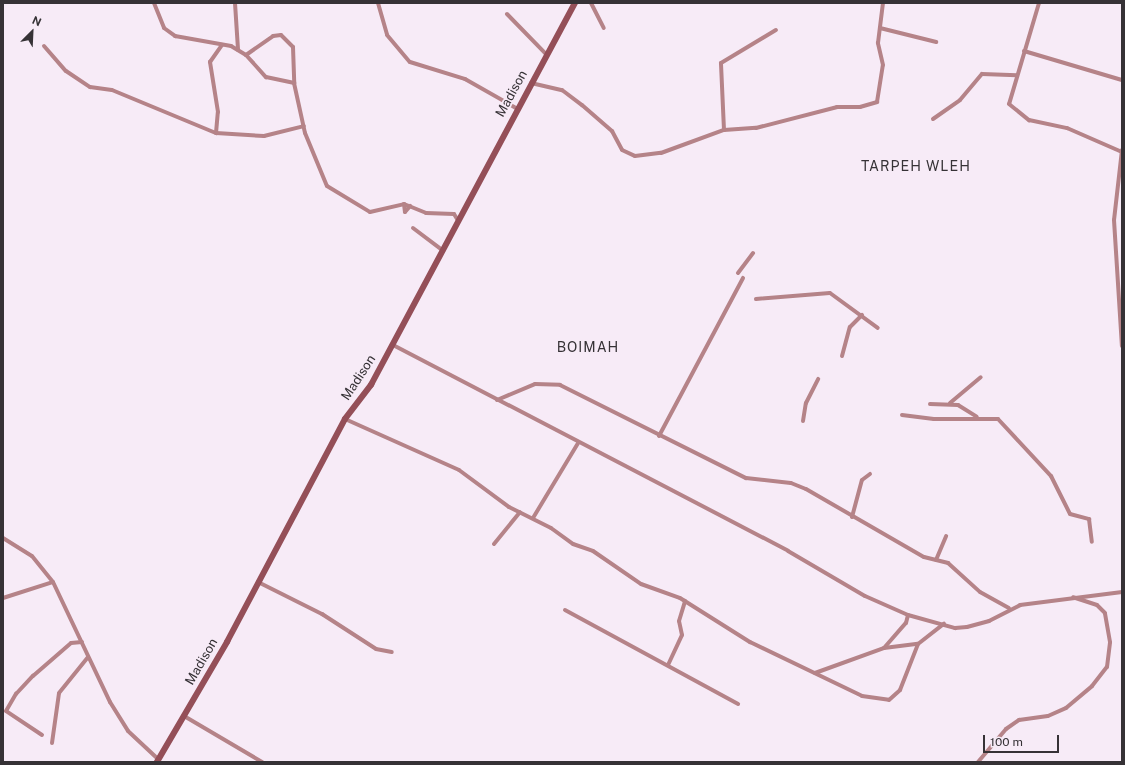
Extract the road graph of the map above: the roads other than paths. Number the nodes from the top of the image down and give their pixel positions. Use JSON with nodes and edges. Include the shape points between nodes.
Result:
{"nodes":[{"id":1,"x":154,"y":3,"type":"edge"},
{"id":2,"x":234,"y":3,"type":"edge"},
{"id":3,"x":378,"y":3,"type":"edge"},
{"id":4,"x":575,"y":3,"type":"edge"},
{"id":5,"x":591,"y":3,"type":"edge"},
{"id":6,"x":883,"y":3,"type":"edge"},
{"id":7,"x":1039,"y":3,"type":"edge"},
{"id":8,"x":507,"y":14,"type":"dead end"},
{"id":9,"x":604,"y":28,"type":"dead end"},
{"id":10,"x":880,"y":28,"type":"junction"},
{"id":11,"x":776,"y":30,"type":"dead end"},
{"id":12,"x":936,"y":42,"type":"dead end"},
{"id":13,"x":222,"y":45,"type":"junction"},
{"id":14,"x":44,"y":46,"type":"dead end"},
{"id":15,"x":238,"y":50,"type":"junction"},
{"id":16,"x":1024,"y":51,"type":"junction"},
{"id":17,"x":246,"y":55,"type":"junction"},
{"id":18,"x":547,"y":55,"type":"junction"},
{"id":19,"x":1017,"y":75,"type":"junction"},
{"id":20,"x":1122,"y":80,"type":"edge"},
{"id":21,"x":531,"y":82,"type":"junction"},
{"id":22,"x":294,"y":83,"type":"junction"},
{"id":23,"x":516,"y":108,"type":"junction"},
{"id":24,"x":933,"y":119,"type":"dead end"},
{"id":25,"x":304,"y":126,"type":"junction"},
{"id":26,"x":724,"y":130,"type":"junction"},
{"id":27,"x":216,"y":133,"type":"junction"},
{"id":28,"x":1122,"y":151,"type":"edge"},
{"id":29,"x":404,"y":204,"type":"junction"},
{"id":30,"x":410,"y":206,"type":"junction"},
{"id":31,"x":459,"y":222,"type":"junction"},
{"id":32,"x":413,"y":228,"type":"dead end"},
{"id":33,"x":443,"y":251,"type":"junction"},
{"id":34,"x":752,"y":254,"type":"dead end"},
{"id":35,"x":738,"y":273,"type":"dead end"},
{"id":36,"x":743,"y":278,"type":"dead end"},
{"id":37,"x":756,"y":299,"type":"dead end"},
{"id":38,"x":1121,"y":313,"type":"edge"},
{"id":39,"x":862,"y":315,"type":"junction"},
{"id":40,"x":878,"y":328,"type":"dead end"},
{"id":41,"x":392,"y":345,"type":"junction"},
{"id":42,"x":1122,"y":346,"type":"edge"},
{"id":43,"x":842,"y":356,"type":"dead end"},
{"id":44,"x":981,"y":377,"type":"dead end"},
{"id":45,"x":818,"y":379,"type":"dead end"},
{"id":46,"x":497,"y":400,"type":"junction"},
{"id":47,"x":950,"y":403,"type":"junction"},
{"id":48,"x":930,"y":404,"type":"dead end"},
{"id":49,"x":902,"y":414,"type":"dead end"},
{"id":50,"x":977,"y":417,"type":"junction"},
{"id":51,"x":345,"y":419,"type":"junction"},
{"id":52,"x":803,"y":421,"type":"dead end"},
{"id":53,"x":659,"y":436,"type":"junction"},
{"id":54,"x":578,"y":443,"type":"junction"},
{"id":55,"x":870,"y":474,"type":"dead end"},
{"id":56,"x":520,"y":512,"type":"junction"},
{"id":57,"x":852,"y":517,"type":"junction"},
{"id":58,"x":533,"y":518,"type":"junction"},
{"id":59,"x":946,"y":536,"type":"dead end"},
{"id":60,"x":3,"y":538,"type":"edge"},
{"id":61,"x":1092,"y":542,"type":"dead end"},
{"id":62,"x":494,"y":544,"type":"dead end"},
{"id":63,"x":936,"y":560,"type":"junction"},
{"id":64,"x":53,"y":582,"type":"junction"},
{"id":65,"x":258,"y":582,"type":"junction"},
{"id":66,"x":1122,"y":592,"type":"edge"},
{"id":67,"x":1072,"y":597,"type":"junction"},
{"id":68,"x":3,"y":598,"type":"edge"},
{"id":69,"x":684,"y":602,"type":"junction"},
{"id":70,"x":1009,"y":608,"type":"junction"},
{"id":71,"x":566,"y":610,"type":"dead end"},
{"id":72,"x":908,"y":615,"type":"junction"},
{"id":73,"x":934,"y":622,"type":"junction"},
{"id":74,"x":944,"y":624,"type":"junction"},
{"id":75,"x":931,"y":634,"type":"junction"},
{"id":76,"x":82,"y":642,"type":"junction"},
{"id":77,"x":918,"y":644,"type":"junction"},
{"id":78,"x":884,"y":648,"type":"junction"},
{"id":79,"x":392,"y":652,"type":"dead end"},
{"id":80,"x":88,"y":658,"type":"junction"},
{"id":81,"x":668,"y":665,"type":"junction"},
{"id":82,"x":815,"y":673,"type":"junction"},
{"id":83,"x":738,"y":704,"type":"dead end"},
{"id":84,"x":5,"y":711,"type":"edge"},
{"id":85,"x":184,"y":716,"type":"junction"},
{"id":86,"x":42,"y":735,"type":"dead end"},
{"id":87,"x":52,"y":743,"type":"dead end"},
{"id":88,"x":158,"y":761,"type":"edge"},
{"id":89,"x":262,"y":762,"type":"edge"},
{"id":90,"x":978,"y":762,"type":"edge"}],
"edges":[{"from":1,"to":13,"type":"street","via":[[164,28],[175,36]]},
{"from":2,"to":15,"type":"street"},
{"from":3,"to":23,"type":"street","via":[[387,34],[410,62],[465,79]]},
{"from":4,"to":18,"type":"street","name":"Madison"},
{"from":5,"to":9,"type":"street"},
{"from":6,"to":10,"type":"street"},
{"from":7,"to":16,"type":"street"},
{"from":8,"to":18,"type":"street"},
{"from":10,"to":12,"type":"street"},
{"from":10,"to":26,"type":"street","via":[[883,65],[877,102],[860,108],[837,107],[756,128]]},
{"from":11,"to":26,"type":"street","via":[[721,63]]},
{"from":13,"to":15,"type":"street"},
{"from":13,"to":27,"type":"street","via":[[210,62],[218,112]]},
{"from":14,"to":27,"type":"street","via":[[66,71],[90,87],[112,90]]},
{"from":15,"to":17,"type":"street"},
{"from":16,"to":19,"type":"street"},
{"from":16,"to":20,"type":"street"},
{"from":17,"to":22,"type":"street","via":[[266,76]]},
{"from":17,"to":22,"type":"street","via":[[273,36],[281,35],[293,47]]},
{"from":18,"to":21,"type":"street","name":"Madison"},
{"from":19,"to":24,"type":"street","via":[[982,74],[960,100]]},
{"from":19,"to":28,"type":"street","via":[[1009,104],[1029,120],[1067,128]]},
{"from":21,"to":23,"type":"street","name":"Madison"},
{"from":21,"to":26,"type":"street","via":[[562,90],[612,131],[622,150],[635,156],[661,153]]},
{"from":22,"to":25,"type":"street"},
{"from":23,"to":31,"type":"street","name":"Madison"},
{"from":25,"to":27,"type":"street","via":[[264,136]]},
{"from":25,"to":29,"type":"street","via":[[327,186],[370,212]]},
{"from":28,"to":38,"type":"street","via":[[1114,220]]},
{"from":29,"to":30,"type":"street"},
{"from":29,"to":30,"type":"street","via":[[405,212]]},
{"from":30,"to":31,"type":"street","via":[[426,213],[454,214]]},
{"from":31,"to":33,"type":"street","name":"Madison"},
{"from":32,"to":33,"type":"street"},
{"from":33,"to":41,"type":"street","name":"Madison"},
{"from":34,"to":35,"type":"street"},
{"from":36,"to":53,"type":"street"},
{"from":37,"to":39,"type":"street","via":[[830,293]]},
{"from":38,"to":42,"type":"street"},
{"from":39,"to":40,"type":"street"},
{"from":39,"to":43,"type":"street","via":[[850,327]]},
{"from":41,"to":46,"type":"street"},
{"from":41,"to":51,"type":"street","name":"Madison","via":[[371,385]]},
{"from":44,"to":47,"type":"street","via":[[966,386]]},
{"from":45,"to":52,"type":"street","via":[[806,403]]},
{"from":46,"to":53,"type":"street","via":[[535,384],[560,385]]},
{"from":46,"to":54,"type":"street"},
{"from":47,"to":48,"type":"street"},
{"from":47,"to":50,"type":"street"},
{"from":49,"to":50,"type":"street","via":[[934,419]]},
{"from":50,"to":61,"type":"street","via":[[998,419],[1014,433],[1050,476],[1070,514],[1089,519]]},
{"from":51,"to":56,"type":"street","via":[[459,470]]},
{"from":51,"to":65,"type":"street","name":"Madison"},
{"from":53,"to":57,"type":"street","via":[[746,478],[796,485]]},
{"from":54,"to":58,"type":"street"},
{"from":54,"to":72,"type":"street","via":[[788,551],[865,596]]},
{"from":55,"to":57,"type":"street","via":[[862,480]]},
{"from":56,"to":58,"type":"street"},
{"from":56,"to":62,"type":"street"},
{"from":57,"to":63,"type":"street"},
{"from":58,"to":69,"type":"street","via":[[573,544],[592,551],[641,584]]},
{"from":59,"to":63,"type":"street"},
{"from":60,"to":64,"type":"street","via":[[32,556]]},
{"from":63,"to":70,"type":"street","via":[[948,563],[980,592]]},
{"from":64,"to":68,"type":"street"},
{"from":64,"to":76,"type":"street"},
{"from":65,"to":79,"type":"street","via":[[322,614],[376,649]]},
{"from":65,"to":85,"type":"street","name":"Madison"},
{"from":66,"to":67,"type":"street"},
{"from":67,"to":70,"type":"street"},
{"from":67,"to":90,"type":"street","via":[[1097,605],[1105,613],[1110,642],[1107,667],[1092,686],[1066,708],[1048,716],[1015,723]]},
{"from":69,"to":81,"type":"street","via":[[679,621],[682,635]]},
{"from":69,"to":82,"type":"street","via":[[750,642]]},
{"from":70,"to":74,"type":"street","via":[[989,621],[967,627]]},
{"from":71,"to":81,"type":"street"},
{"from":72,"to":73,"type":"street"},
{"from":72,"to":78,"type":"street","via":[[906,623]]},
{"from":73,"to":74,"type":"street"},
{"from":73,"to":75,"type":"street"},
{"from":74,"to":75,"type":"street"},
{"from":75,"to":77,"type":"street"},
{"from":76,"to":80,"type":"street"},
{"from":76,"to":84,"type":"street","via":[[71,643],[33,676],[16,694]]},
{"from":77,"to":78,"type":"street"},
{"from":77,"to":82,"type":"street","via":[[900,690],[889,700],[862,696]]},
{"from":78,"to":82,"type":"street"},
{"from":80,"to":87,"type":"street","via":[[59,693]]},
{"from":80,"to":88,"type":"street","via":[[128,731]]},
{"from":81,"to":83,"type":"street","via":[[686,679]]},
{"from":84,"to":86,"type":"street"},
{"from":85,"to":88,"type":"street","name":"Madison"},
{"from":85,"to":89,"type":"street"}]}
